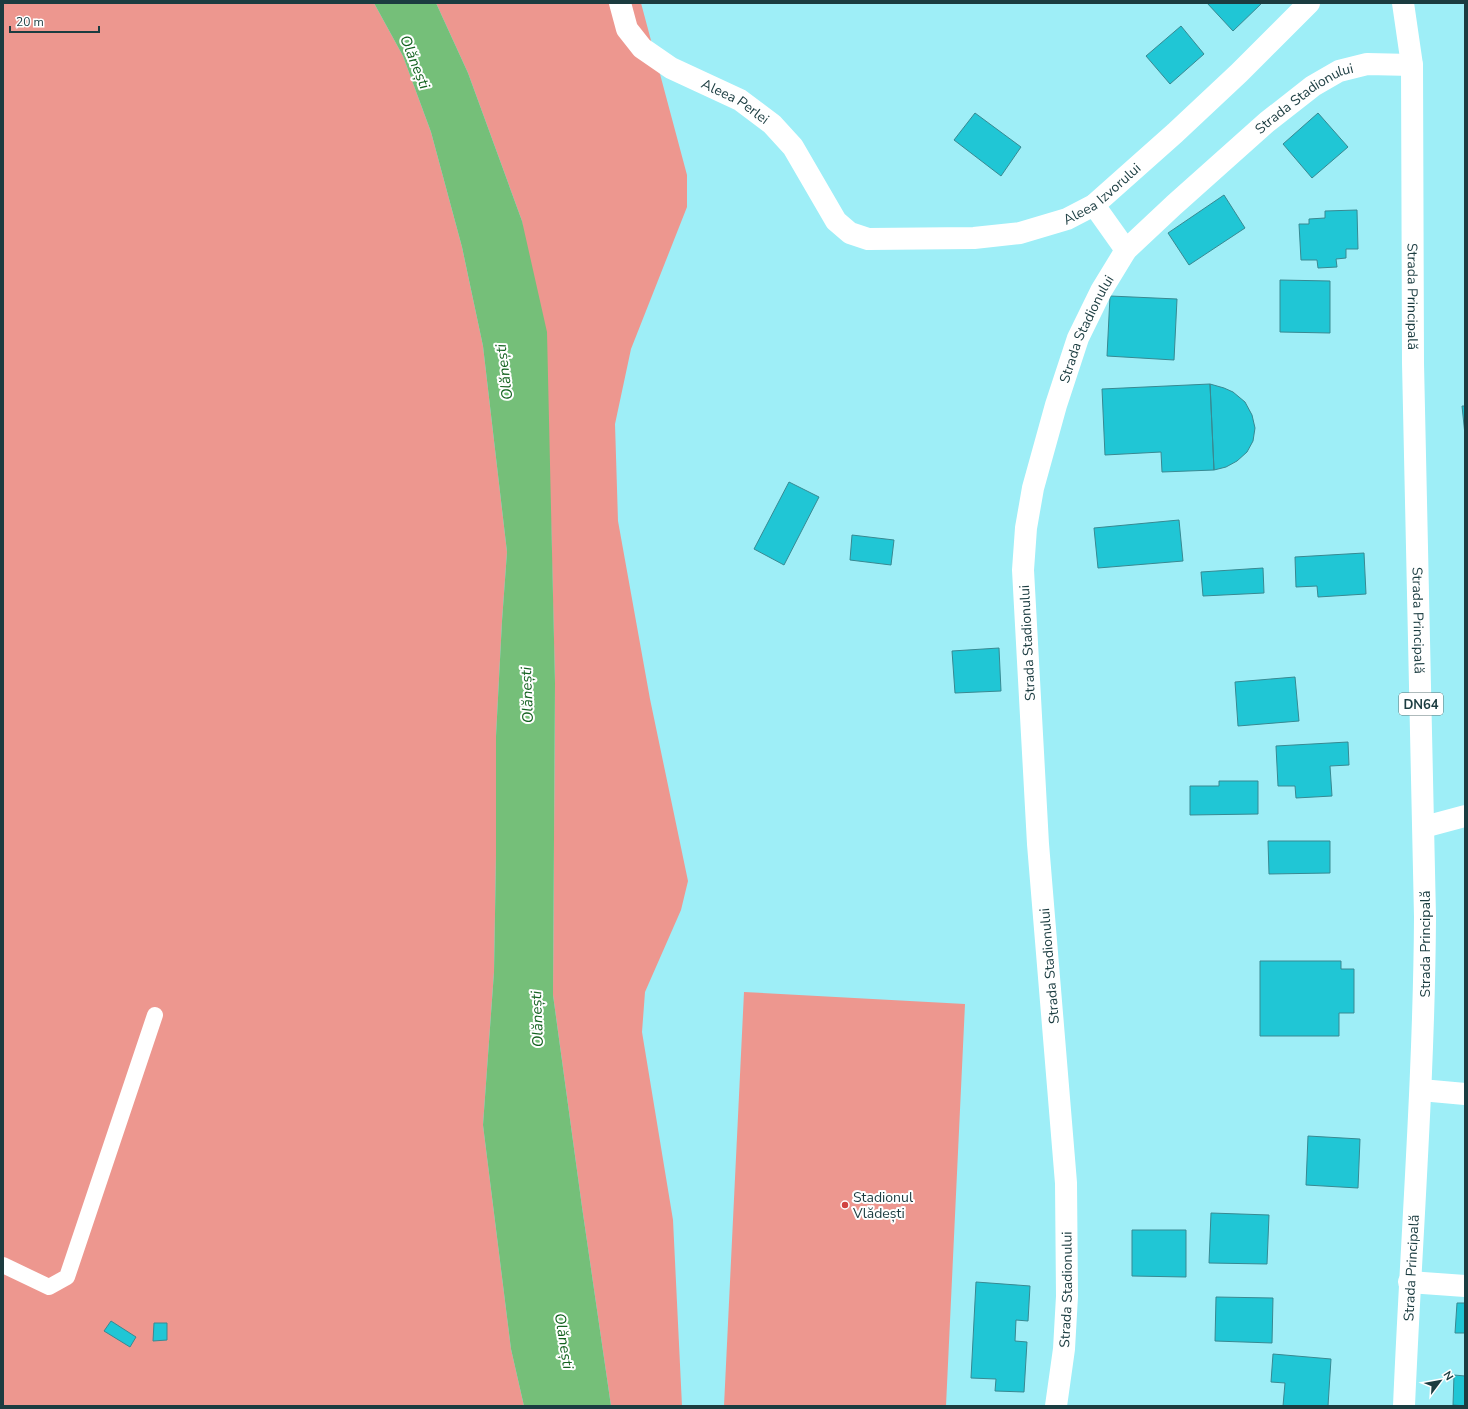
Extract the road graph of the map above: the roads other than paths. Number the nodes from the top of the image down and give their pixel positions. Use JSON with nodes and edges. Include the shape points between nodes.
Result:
{"nodes":[{"id":1,"x":620,"y":3,"type":"edge"},
{"id":2,"x":1309,"y":3,"type":"edge"},
{"id":3,"x":1403,"y":3,"type":"edge"},
{"id":4,"x":1412,"y":64,"type":"junction"},
{"id":5,"x":1094,"y":205,"type":"junction"},
{"id":6,"x":836,"y":221,"type":"joint"},
{"id":7,"x":1126,"y":250,"type":"junction"},
{"id":8,"x":1465,"y":816,"type":"edge"},
{"id":9,"x":1424,"y":827,"type":"junction"},
{"id":10,"x":155,"y":1015,"type":"dead end"},
{"id":11,"x":1421,"y":1090,"type":"junction"},
{"id":12,"x":1465,"y":1094,"type":"edge"},
{"id":13,"x":3,"y":1265,"type":"edge"},
{"id":14,"x":1410,"y":1282,"type":"junction"},
{"id":15,"x":1465,"y":1286,"type":"edge"},
{"id":16,"x":1056,"y":1406,"type":"edge"},
{"id":17,"x":1404,"y":1406,"type":"edge"}],
"edges":[{"from":1,"to":6,"type":"street","name":"Aleea Perlei","via":[[627,29],[642,48],[671,68],[740,100],[772,124],[793,147]]},
{"from":2,"to":5,"type":"street","name":"Aleea Izvorului","via":[[1187,122]]},
{"from":3,"to":4,"type":"street","name":"Strada Principală","number":"DN64"},
{"from":4,"to":7,"type":"street","name":"Strada Stadionului","via":[[1367,64],[1339,71],[1313,86],[1174,205]]},
{"from":4,"to":9,"type":"street","name":"Strada Principală","number":"DN64","via":[[1413,363]]},
{"from":5,"to":6,"type":"street","name":"Aleea Izvorului","via":[[1067,219],[1020,233],[974,238],[868,239],[850,233]]},
{"from":5,"to":7,"type":"street"},
{"from":7,"to":16,"type":"street","name":"Strada Stadionului","via":[[1100,291],[1078,338],[1056,405],[1033,488],[1026,528],[1023,570],[1038,844],[1066,1183],[1067,1296],[1064,1349]]},
{"from":8,"to":9,"type":"street"},
{"from":9,"to":11,"type":"street","name":"Strada Principală","number":"DN64","via":[[1426,917]]},
{"from":10,"to":13,"type":"lane","via":[[66,1277],[49,1287]]},
{"from":11,"to":12,"type":"street"},
{"from":11,"to":14,"type":"street","name":"Strada Principală","number":"DN64"},
{"from":14,"to":15,"type":"street"},
{"from":14,"to":17,"type":"street","name":"Strada Principală","number":"DN64"}]}
